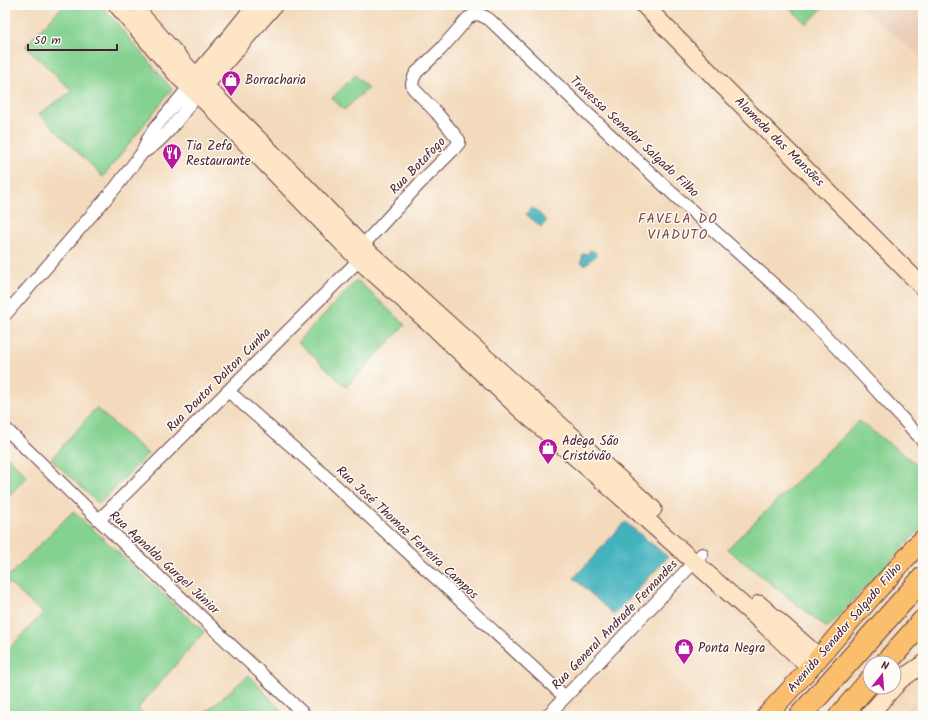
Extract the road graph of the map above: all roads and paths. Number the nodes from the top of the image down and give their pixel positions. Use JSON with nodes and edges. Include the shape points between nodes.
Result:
{"nodes":[{"id":1,"x":117,"y":5,"type":"edge"},
{"id":2,"x":132,"y":5,"type":"edge"},
{"id":3,"x":256,"y":5,"type":"edge"},
{"id":4,"x":274,"y":5,"type":"edge"},
{"id":5,"x":644,"y":5,"type":"edge"},
{"id":6,"x":474,"y":15,"type":"joint"},
{"id":7,"x":236,"y":40,"type":"junction"},
{"id":8,"x":197,"y":86,"type":"junction"},
{"id":9,"x":361,"y":253,"type":"junction"},
{"id":10,"x":920,"y":282,"type":"edge"},
{"id":11,"x":5,"y":315,"type":"edge"},
{"id":12,"x":228,"y":391,"type":"junction"},
{"id":13,"x":5,"y":428,"type":"edge"},
{"id":14,"x":923,"y":441,"type":"edge"},
{"id":15,"x":99,"y":520,"type":"junction"},
{"id":16,"x":920,"y":543,"type":"edge"},
{"id":17,"x":698,"y":558,"type":"junction"},
{"id":18,"x":923,"y":578,"type":"edge"},
{"id":19,"x":923,"y":621,"type":"edge"},
{"id":20,"x":893,"y":655,"type":"edge"},
{"id":21,"x":814,"y":662,"type":"junction"},
{"id":22,"x":923,"y":664,"type":"edge"},
{"id":23,"x":902,"y":679,"type":"edge"},
{"id":24,"x":862,"y":690,"type":"edge"},
{"id":25,"x":887,"y":695,"type":"edge"},
{"id":26,"x":565,"y":697,"type":"junction"},
{"id":27,"x":306,"y":716,"type":"edge"},
{"id":28,"x":547,"y":716,"type":"edge"},
{"id":29,"x":766,"y":716,"type":"edge"},
{"id":30,"x":800,"y":716,"type":"edge"},
{"id":31,"x":840,"y":716,"type":"edge"},
{"id":32,"x":868,"y":716,"type":"edge"}],
"edges":[{"from":1,"to":8,"type":"main road","via":[[179,77]]},
{"from":2,"to":8,"type":"main road"},
{"from":3,"to":7,"type":"main road"},
{"from":4,"to":7,"type":"main road"},
{"from":5,"to":10,"type":"main road","name":"Alameda das Mansões"},
{"from":6,"to":9,"type":"street","name":"Rua Botafogo","via":[[468,18],[416,73],[412,84],[414,90],[436,112],[459,143],[421,182]]},
{"from":6,"to":14,"type":"street","name":"Travessa Senador Salgado Filho","via":[[481,15],[490,20],[666,187],[791,300]]},
{"from":7,"to":8,"type":"main road"},
{"from":8,"to":9,"type":"main road","via":[[210,106]]},
{"from":8,"to":11,"type":"street","via":[[155,128],[142,153],[116,187]]},
{"from":9,"to":12,"type":"street","name":"Rua Doutor Dalton Cunha"},
{"from":9,"to":17,"type":"main road","via":[[520,409],[620,496]]},
{"from":12,"to":15,"type":"street","name":"Rua Doutor Dalton Cunha"},
{"from":12,"to":26,"type":"street","name":"Rua José Thomaz Ferreira Campos","via":[[312,464]]},
{"from":13,"to":15,"type":"street","name":"Rua Agnaldo Gurgel Júnior"},
{"from":15,"to":27,"type":"street","name":"Rua Agnaldo Gurgel Júnior"},
{"from":16,"to":21,"type":"main road","name":"Avenida Senador Salgado Filho"},
{"from":17,"to":21,"type":"main road","via":[[766,611]]},
{"from":17,"to":26,"type":"street","name":"Rua General Andrade Fernandes"},
{"from":18,"to":30,"type":"highway","name":"Avenida Senador Salgado Filho"},
{"from":19,"to":20,"type":"highway"},
{"from":21,"to":29,"type":"main road","name":"Avenida Senador Salgado Filho"},
{"from":22,"to":23,"type":"main road"},
{"from":24,"to":31,"type":"highway"},
{"from":25,"to":32,"type":"main road"},
{"from":26,"to":28,"type":"street","name":"Rua General Andrade Fernandes"}]}
